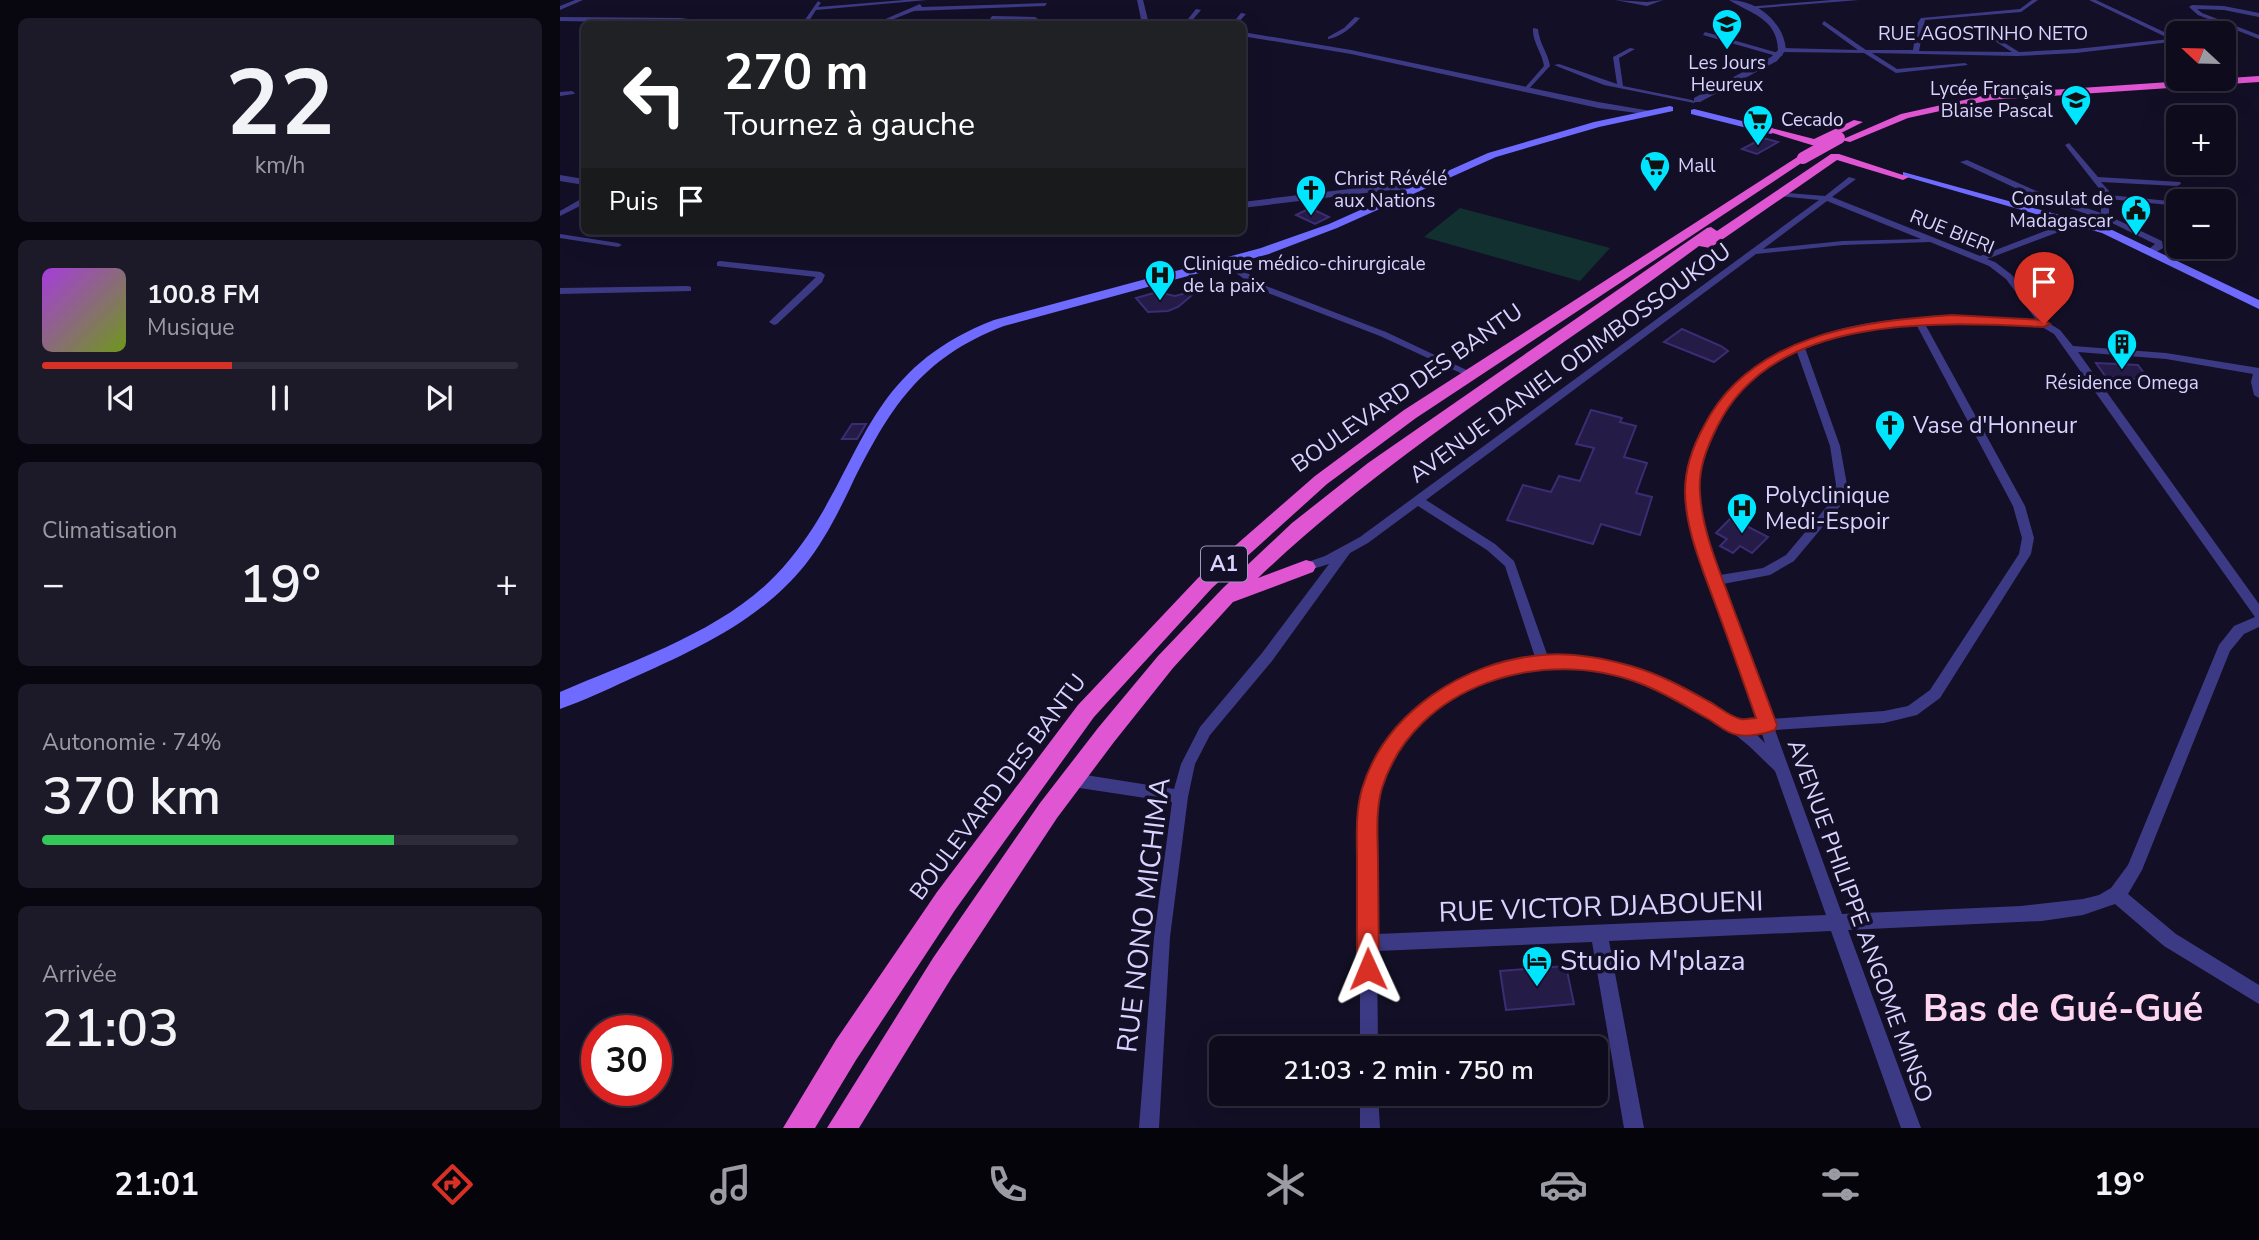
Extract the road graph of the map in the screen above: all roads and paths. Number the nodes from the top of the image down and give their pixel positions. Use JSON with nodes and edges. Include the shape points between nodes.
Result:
{"nodes":[{"id":1,"x":580,"y":0,"type":"edge"},
{"id":2,"x":821,"y":0,"type":"edge"},
{"id":3,"x":926,"y":0,"type":"edge"},
{"id":4,"x":1140,"y":0,"type":"edge"},
{"id":5,"x":1618,"y":0,"type":"edge"},
{"id":6,"x":1660,"y":0,"type":"edge"},
{"id":7,"x":1732,"y":0,"type":"edge"},
{"id":8,"x":1856,"y":0,"type":"edge"},
{"id":9,"x":2035,"y":0,"type":"edge"},
{"id":10,"x":2092,"y":0,"type":"edge"},
{"id":11,"x":1044,"y":2,"type":"edge"},
{"id":12,"x":1748,"y":7,"type":"junction"},
{"id":13,"x":560,"y":8,"type":"edge"},
{"id":14,"x":814,"y":9,"type":"junction"},
{"id":15,"x":914,"y":9,"type":"junction"},
{"id":16,"x":1198,"y":10,"type":"dead end"},
{"id":17,"x":1243,"y":14,"type":"dead end"},
{"id":18,"x":2259,"y":15,"type":"edge"},
{"id":19,"x":992,"y":18,"type":"dead end"},
{"id":20,"x":1357,"y":18,"type":"dead end"},
{"id":21,"x":560,"y":19,"type":"edge"},
{"id":22,"x":1035,"y":19,"type":"joint"},
{"id":23,"x":689,"y":21,"type":"edge"},
{"id":24,"x":807,"y":21,"type":"edge"},
{"id":25,"x":884,"y":21,"type":"edge"},
{"id":26,"x":1145,"y":21,"type":"edge"},
{"id":27,"x":1189,"y":21,"type":"edge"},
{"id":28,"x":1237,"y":21,"type":"edge"},
{"id":29,"x":1824,"y":23,"type":"dead end"},
{"id":30,"x":1535,"y":29,"type":"dead end"},
{"id":31,"x":1980,"y":30,"type":"dead end"},
{"id":32,"x":1705,"y":34,"type":"dead end"},
{"id":33,"x":1246,"y":35,"type":"edge"},
{"id":34,"x":2259,"y":37,"type":"edge"},
{"id":35,"x":1330,"y":38,"type":"dead end"},
{"id":36,"x":1632,"y":50,"type":"dead end"},
{"id":37,"x":1862,"y":50,"type":"junction"},
{"id":38,"x":1916,"y":52,"type":"junction"},
{"id":39,"x":1781,"y":53,"type":"junction"},
{"id":40,"x":2017,"y":54,"type":"junction"},
{"id":41,"x":1557,"y":65,"type":"dead end"},
{"id":42,"x":1965,"y":65,"type":"dead end"},
{"id":43,"x":2259,"y":73,"type":"edge"},
{"id":44,"x":2236,"y":74,"type":"edge"},
{"id":45,"x":2166,"y":79,"type":"edge"},
{"id":46,"x":2259,"y":79,"type":"edge"},
{"id":47,"x":1620,"y":87,"type":"junction"},
{"id":48,"x":2031,"y":88,"type":"junction"},
{"id":49,"x":1526,"y":90,"type":"junction"},
{"id":50,"x":2050,"y":92,"type":"junction"},
{"id":51,"x":572,"y":93,"type":"dead end"},
{"id":52,"x":560,"y":94,"type":"edge"},
{"id":53,"x":1685,"y":111,"type":"junction"},
{"id":54,"x":1653,"y":112,"type":"junction"},
{"id":55,"x":1883,"y":112,"type":"dead end"},
{"id":56,"x":1867,"y":117,"type":"dead end"},
{"id":57,"x":1630,"y":118,"type":"junction"},
{"id":58,"x":1853,"y":124,"type":"junction"},
{"id":59,"x":1769,"y":132,"type":"junction"},
{"id":60,"x":2069,"y":145,"type":"dead end"},
{"id":61,"x":1841,"y":146,"type":"junction"},
{"id":62,"x":1862,"y":147,"type":"junction"},
{"id":63,"x":1804,"y":155,"type":"junction"},
{"id":64,"x":1964,"y":162,"type":"dead end"},
{"id":65,"x":1779,"y":164,"type":"junction"},
{"id":66,"x":1905,"y":175,"type":"junction"},
{"id":67,"x":560,"y":178,"type":"edge"},
{"id":68,"x":1852,"y":179,"type":"dead end"},
{"id":69,"x":2097,"y":179,"type":"junction"},
{"id":70,"x":581,"y":182,"type":"edge"},
{"id":71,"x":2177,"y":184,"type":"dead end"},
{"id":72,"x":1416,"y":189,"type":"junction"},
{"id":73,"x":1779,"y":194,"type":"junction"},
{"id":74,"x":2107,"y":197,"type":"junction"},
{"id":75,"x":1827,"y":198,"type":"junction"},
{"id":76,"x":581,"y":203,"type":"edge"},
{"id":77,"x":2166,"y":203,"type":"edge"},
{"id":78,"x":1246,"y":205,"type":"edge"},
{"id":79,"x":560,"y":214,"type":"edge"},
{"id":80,"x":2105,"y":217,"type":"junction"},
{"id":81,"x":2077,"y":222,"type":"junction"},
{"id":82,"x":560,"y":236,"type":"edge"},
{"id":83,"x":1935,"y":241,"type":"junction"},
{"id":84,"x":618,"y":245,"type":"dead end"},
{"id":85,"x":2152,"y":251,"type":"junction"},
{"id":86,"x":1756,"y":252,"type":"junction"},
{"id":87,"x":1980,"y":259,"type":"junction"},
{"id":88,"x":1226,"y":262,"type":"junction"},
{"id":89,"x":720,"y":264,"type":"dead end"},
{"id":90,"x":688,"y":289,"type":"dead end"},
{"id":91,"x":560,"y":292,"type":"edge"},
{"id":92,"x":1592,"y":294,"type":"junction"},
{"id":93,"x":1612,"y":303,"type":"junction"},
{"id":94,"x":2259,"y":306,"type":"edge"},
{"id":95,"x":1918,"y":320,"type":"junction"},
{"id":96,"x":774,"y":322,"type":"dead end"},
{"id":97,"x":2044,"y":324,"type":"junction"},
{"id":98,"x":1800,"y":348,"type":"junction"},
{"id":99,"x":2070,"y":349,"type":"junction"},
{"id":100,"x":2259,"y":372,"type":"edge"},
{"id":101,"x":1470,"y":374,"type":"junction"},
{"id":102,"x":2259,"y":395,"type":"edge"},
{"id":103,"x":1419,"y":501,"type":"junction"},
{"id":104,"x":1281,"y":544,"type":"junction"},
{"id":105,"x":1345,"y":551,"type":"junction"},
{"id":106,"x":1306,"y":568,"type":"junction"},
{"id":107,"x":1714,"y":581,"type":"junction"},
{"id":108,"x":1223,"y":599,"type":"junction"},
{"id":109,"x":2259,"y":614,"type":"edge"},
{"id":110,"x":2259,"y":621,"type":"edge"},
{"id":111,"x":1542,"y":662,"type":"junction"},
{"id":112,"x":560,"y":701,"type":"edge"},
{"id":113,"x":1768,"y":725,"type":"junction"},
{"id":114,"x":1738,"y":727,"type":"junction"},
{"id":115,"x":1782,"y":772,"type":"junction"},
{"id":116,"x":1073,"y":780,"type":"junction"},
{"id":117,"x":1181,"y":797,"type":"junction"},
{"id":118,"x":2116,"y":895,"type":"junction"},
{"id":119,"x":1837,"y":923,"type":"junction"},
{"id":120,"x":1599,"y":933,"type":"junction"},
{"id":121,"x":1368,"y":943,"type":"junction"},
{"id":122,"x":2259,"y":995,"type":"edge"},
{"id":123,"x":1369,"y":1036,"type":"edge"},
{"id":124,"x":1369,"y":1106,"type":"edge"},
{"id":125,"x":798,"y":1128,"type":"edge"},
{"id":126,"x":842,"y":1128,"type":"edge"},
{"id":127,"x":1149,"y":1128,"type":"edge"},
{"id":128,"x":1370,"y":1128,"type":"edge"},
{"id":129,"x":1634,"y":1128,"type":"edge"},
{"id":130,"x":1911,"y":1128,"type":"edge"}],
"edges":[{"from":1,"to":13,"type":"street"},
{"from":2,"to":14,"type":"street"},
{"from":3,"to":14,"type":"street"},
{"from":3,"to":15,"type":"street"},
{"from":4,"to":26,"type":"street"},
{"from":5,"to":6,"type":"street","via":[[1647,4]]},
{"from":7,"to":12,"type":"street"},
{"from":8,"to":12,"type":"street"},
{"from":9,"to":38,"type":"street","via":[[2021,10],[1923,19]]},
{"from":10,"to":40,"type":"street","name":"RUE AGOSTINHO NETO","via":[[2177,40]]},
{"from":11,"to":15,"type":"street"},
{"from":11,"to":22,"type":"street"},
{"from":12,"to":39,"type":"street","via":[[1777,27],[1782,36]]},
{"from":14,"to":24,"type":"street"},
{"from":15,"to":25,"type":"street"},
{"from":16,"to":27,"type":"street"},
{"from":17,"to":28,"type":"street"},
{"from":18,"to":34,"type":"street","via":[[2192,7]]},
{"from":19,"to":22,"type":"street"},
{"from":20,"to":35,"type":"street"},
{"from":21,"to":23,"type":"street"},
{"from":29,"to":37,"type":"street"},
{"from":30,"to":49,"type":"street","via":[[1535,41],[1547,66]]},
{"from":31,"to":40,"type":"street"},
{"from":32,"to":39,"type":"street","name":"RUE AGOSTINHO NETO"},
{"from":33,"to":49,"type":"street"},
{"from":36,"to":47,"type":"street","via":[[1616,57]]},
{"from":37,"to":38,"type":"street","name":"RUE AGOSTINHO NETO"},
{"from":37,"to":39,"type":"street","name":"RUE AGOSTINHO NETO"},
{"from":37,"to":42,"type":"street","via":[[1896,71]]},
{"from":38,"to":40,"type":"street","name":"RUE AGOSTINHO NETO"},
{"from":39,"to":53,"type":"street"},
{"from":41,"to":47,"type":"street"},
{"from":43,"to":44,"type":"highway"},
{"from":45,"to":48,"type":"highway"},
{"from":46,"to":50,"type":"highway"},
{"from":47,"to":53,"type":"street"},
{"from":48,"to":55,"type":"highway","via":[[1962,94]]},
{"from":48,"to":61,"type":"highway","via":[[1930,105],[1885,118]]},
{"from":49,"to":54,"type":"street"},
{"from":50,"to":61,"type":"highway","via":[[1991,97],[1923,111],[1886,122]]},
{"from":50,"to":62,"type":"highway","via":[[1935,113],[1895,126]]},
{"from":51,"to":52,"type":"street"},
{"from":53,"to":54,"type":"main road"},
{"from":53,"to":57,"type":"main road"},
{"from":53,"to":59,"type":"main road"},
{"from":54,"to":57,"type":"main road"},
{"from":56,"to":58,"type":"highway"},
{"from":57,"to":72,"type":"main road","via":[[1522,145]]},
{"from":58,"to":59,"type":"highway","via":[[1812,136]]},
{"from":58,"to":63,"type":"highway"},
{"from":59,"to":63,"type":"highway"},
{"from":59,"to":63,"type":"highway"},
{"from":60,"to":69,"type":"street"},
{"from":61,"to":62,"type":"highway"},
{"from":61,"to":63,"type":"highway"},
{"from":61,"to":63,"type":"highway"},
{"from":61,"to":63,"type":"highway"},
{"from":61,"to":66,"type":"highway"},
{"from":62,"to":66,"type":"highway","via":[[1874,161]]},
{"from":63,"to":65,"type":"highway"},
{"from":63,"to":65,"type":"highway"},
{"from":63,"to":66,"type":"highway"},
{"from":63,"to":73,"type":"highway"},
{"from":63,"to":92,"type":"highway","name":"BOULEVARD DES BANTU","number":"A1"},
{"from":63,"to":93,"type":"highway","name":"BOULEVARD DES BANTU","number":"A1"},
{"from":64,"to":80,"type":"street","via":[[2031,192]]},
{"from":65,"to":92,"type":"highway","via":[[1678,229]]},
{"from":66,"to":81,"type":"main road","via":[[1974,200]]},
{"from":67,"to":70,"type":"street"},
{"from":68,"to":75,"type":"street","name":"AVENUE DANIEL ODIMBOSSOUKOU"},
{"from":69,"to":71,"type":"street"},
{"from":69,"to":74,"type":"street"},
{"from":72,"to":78,"type":"street","via":[[1391,187]]},
{"from":72,"to":88,"type":"main road","via":[[1311,235]]},
{"from":73,"to":75,"type":"street"},
{"from":73,"to":93,"type":"highway"},
{"from":74,"to":77,"type":"street"},
{"from":74,"to":80,"type":"street"},
{"from":75,"to":83,"type":"street","name":"RUE BIERI"},
{"from":75,"to":86,"type":"street","name":"AVENUE DANIEL ODIMBOSSOUKOU"},
{"from":76,"to":79,"type":"street"},
{"from":80,"to":85,"type":"street","via":[[2155,241],[2160,246]]},
{"from":81,"to":85,"type":"main road"},
{"from":81,"to":87,"type":"street"},
{"from":82,"to":84,"type":"street"},
{"from":83,"to":86,"type":"street","via":[[1843,243]]},
{"from":83,"to":87,"type":"street","name":"RUE BIERI"},
{"from":85,"to":94,"type":"main road"},
{"from":86,"to":103,"type":"street","name":"AVENUE DANIEL ODIMBOSSOUKOU"},
{"from":87,"to":97,"type":"street","name":"RUE BIERI","via":[[2010,277]]},
{"from":88,"to":101,"type":"street","via":[[1263,288],[1383,334]]},
{"from":88,"to":112,"type":"main road","via":[[999,323],[943,350],[892,399],[824,524],[779,583],[715,629]]},
{"from":89,"to":96,"type":"street","via":[[821,275]]},
{"from":90,"to":91,"type":"street"},
{"from":92,"to":101,"type":"highway","name":"BOULEVARD DES BANTU","number":"A1"},
{"from":93,"to":104,"type":"highway","name":"BOULEVARD DES BANTU","number":"A1","via":[[1416,434]]},
{"from":95,"to":97,"type":"street","name":"AVENUE PHILIPPE ANGOME MINSO"},
{"from":95,"to":98,"type":"street","name":"AVENUE PHILIPPE ANGOME MINSO","via":[[1850,330]]},
{"from":95,"to":113,"type":"street","via":[[2019,506],[2028,538],[2025,554],[1944,682],[1920,707],[1884,717]]},
{"from":97,"to":99,"type":"street"},
{"from":98,"to":107,"type":"street","name":"AVENUE PHILIPPE ANGOME MINSO","via":[[1767,363],[1738,386],[1718,410],[1702,443],[1692,491]]},
{"from":98,"to":107,"type":"street","via":[[1841,467],[1840,499],[1790,558],[1766,572]]},
{"from":99,"to":100,"type":"street","via":[[2166,356]]},
{"from":99,"to":109,"type":"street"},
{"from":100,"to":102,"type":"street"},
{"from":101,"to":125,"type":"highway","name":"BOULEVARD DES BANTU","number":"A1","via":[[1291,506],[1205,583],[1086,711],[946,901]]},
{"from":103,"to":105,"type":"street","name":"AVENUE DANIEL ODIMBOSSOUKOU"},
{"from":103,"to":111,"type":"street","via":[[1510,564]]},
{"from":104,"to":106,"type":"highway","via":[[1279,560],[1284,565]]},
{"from":104,"to":108,"type":"highway","name":"BOULEVARD DES BANTU","number":"A1"},
{"from":105,"to":106,"type":"street","name":"AVENUE DANIEL ODIMBOSSOUKOU"},
{"from":105,"to":117,"type":"street","name":"RUE NONO MICHIMA","via":[[1275,647],[1205,731],[1188,764]]},
{"from":106,"to":108,"type":"highway"},
{"from":107,"to":113,"type":"street","name":"AVENUE PHILIPPE ANGOME MINSO"},
{"from":108,"to":116,"type":"highway","name":"BOULEVARD DES BANTU","number":"A1","via":[[1138,695]]},
{"from":110,"to":118,"type":"street","via":[[2239,630],[2224,649],[2139,858]]},
{"from":111,"to":114,"type":"street","via":[[1593,664],[1644,677]]},
{"from":111,"to":121,"type":"street","via":[[1498,670],[1451,691],[1413,722],[1384,761],[1368,802]]},
{"from":113,"to":114,"type":"street"},
{"from":113,"to":115,"type":"street","name":"AVENUE PHILIPPE ANGOME MINSO"},
{"from":114,"to":115,"type":"street"},
{"from":115,"to":119,"type":"street","name":"AVENUE PHILIPPE ANGOME MINSO"},
{"from":116,"to":117,"type":"street"},
{"from":116,"to":126,"type":"highway","name":"BOULEVARD DES BANTU","number":"A1","via":[[962,934]]},
{"from":117,"to":127,"type":"street","name":"RUE NONO MICHIMA","via":[[1160,959]]},
{"from":118,"to":119,"type":"street","name":"RUE VICTOR DJABOUENI","via":[[2052,910]]},
{"from":118,"to":122,"type":"street","via":[[2170,940]]},
{"from":119,"to":120,"type":"street","name":"RUE VICTOR DJABOUENI"},
{"from":119,"to":130,"type":"street","name":"AVENUE PHILIPPE ANGOME MINSO"},
{"from":120,"to":121,"type":"street","name":"RUE VICTOR DJABOUENI"},
{"from":120,"to":129,"type":"street"},
{"from":121,"to":123,"type":"street"},
{"from":124,"to":128,"type":"street"}]}
